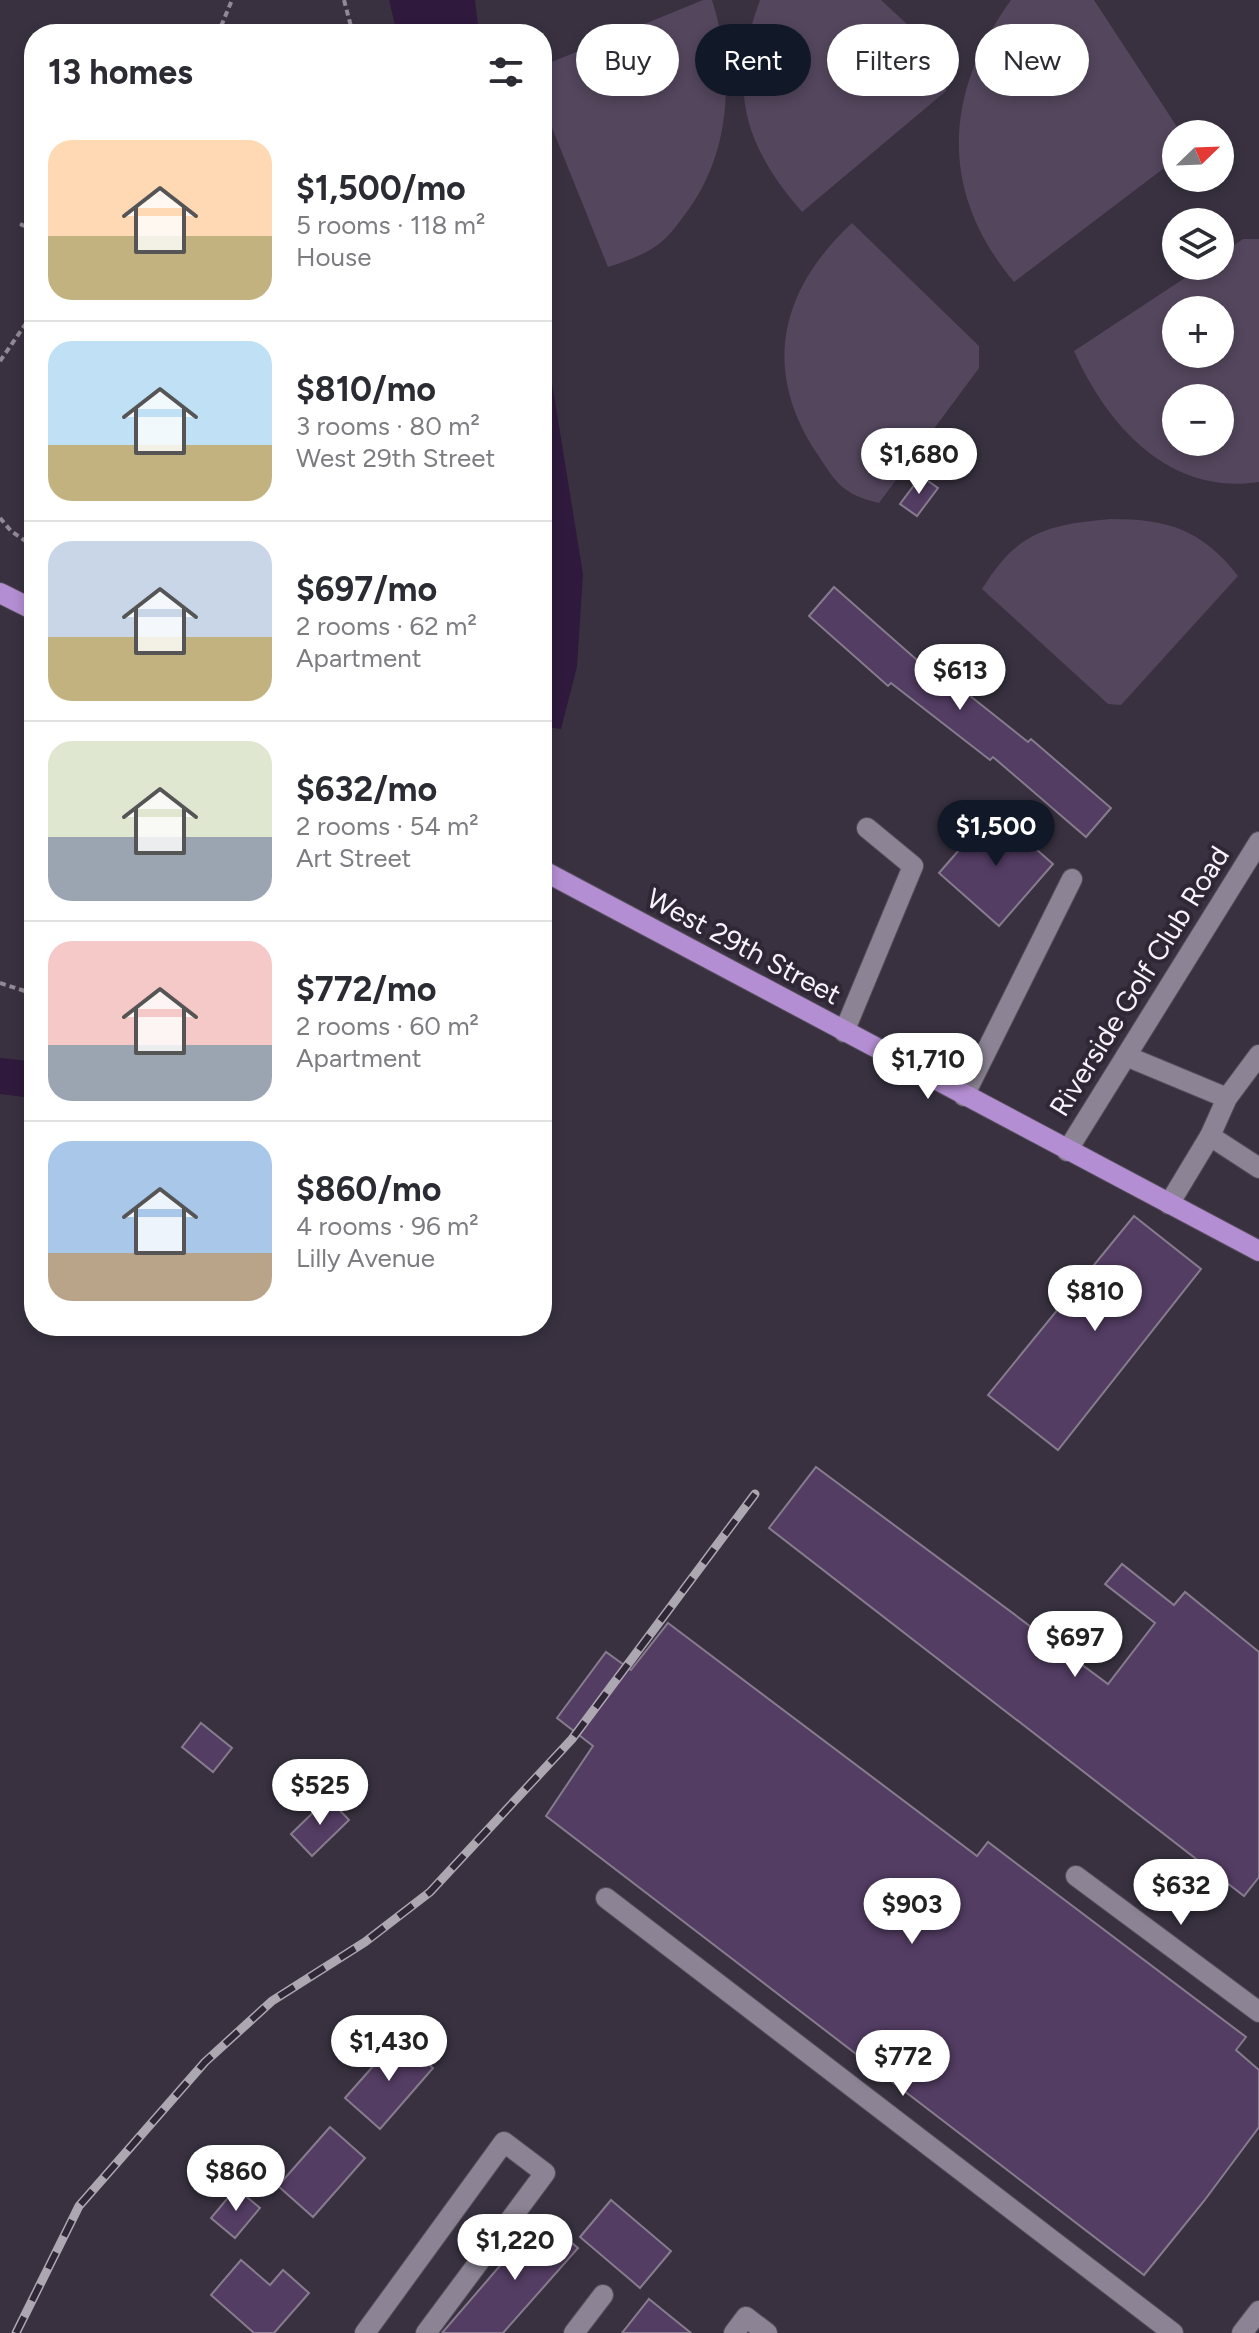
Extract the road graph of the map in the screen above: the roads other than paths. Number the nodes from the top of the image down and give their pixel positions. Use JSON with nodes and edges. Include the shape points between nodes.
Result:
{"nodes":[{"id":1,"x":1,"y":597,"type":"edge"},
{"id":2,"x":24,"y":606,"type":"edge"},
{"id":3,"x":867,"y":828,"type":"dead end"},
{"id":4,"x":1259,"y":842,"type":"edge"},
{"id":5,"x":552,"y":875,"type":"edge"},
{"id":6,"x":1072,"y":879,"type":"dead end"},
{"id":7,"x":844,"y":1032,"type":"junction"},
{"id":8,"x":1259,"y":1055,"type":"edge"},
{"id":9,"x":1126,"y":1056,"type":"junction"},
{"id":10,"x":964,"y":1096,"type":"junction"},
{"id":11,"x":1227,"y":1098,"type":"junction"},
{"id":12,"x":1210,"y":1136,"type":"junction"},
{"id":13,"x":1067,"y":1151,"type":"junction"},
{"id":14,"x":1259,"y":1168,"type":"edge"},
{"id":15,"x":1169,"y":1204,"type":"junction"},
{"id":16,"x":1259,"y":1251,"type":"edge"},
{"id":17,"x":1076,"y":1876,"type":"dead end"},
{"id":18,"x":606,"y":1898,"type":"dead end"},
{"id":19,"x":1259,"y":2012,"type":"edge"},
{"id":20,"x":603,"y":2295,"type":"dead end"},
{"id":21,"x":1259,"y":2311,"type":"edge"},
{"id":22,"x":365,"y":2333,"type":"edge"},
{"id":23,"x":426,"y":2333,"type":"edge"},
{"id":24,"x":574,"y":2333,"type":"edge"},
{"id":25,"x":734,"y":2333,"type":"edge"},
{"id":26,"x":767,"y":2333,"type":"edge"},
{"id":27,"x":1173,"y":2333,"type":"edge"},
{"id":28,"x":1242,"y":2333,"type":"edge"}],
"edges":[{"from":1,"to":2,"type":"main road"},
{"from":3,"to":7,"type":"street","via":[[913,866]]},
{"from":4,"to":9,"type":"street","name":"Riverside Golf Club Road"},
{"from":5,"to":7,"type":"main road","name":"West 29th Street"},
{"from":6,"to":10,"type":"street"},
{"from":7,"to":10,"type":"main road","name":"West 29th Street"},
{"from":8,"to":11,"type":"street"},
{"from":9,"to":11,"type":"street"},
{"from":9,"to":13,"type":"street","name":"Riverside Golf Club Road"},
{"from":10,"to":13,"type":"main road","name":"West 29th Street"},
{"from":11,"to":12,"type":"street"},
{"from":12,"to":14,"type":"street"},
{"from":12,"to":15,"type":"street"},
{"from":13,"to":15,"type":"main road","name":"West 29th Street"},
{"from":15,"to":16,"type":"main road","name":"West 29th Street"},
{"from":17,"to":19,"type":"street"},
{"from":18,"to":27,"type":"street"},
{"from":20,"to":24,"type":"street"},
{"from":21,"to":28,"type":"street"},
{"from":22,"to":23,"type":"street","via":[[504,2142],[545,2173]]},
{"from":25,"to":26,"type":"street","via":[[746,2317]]}]}
